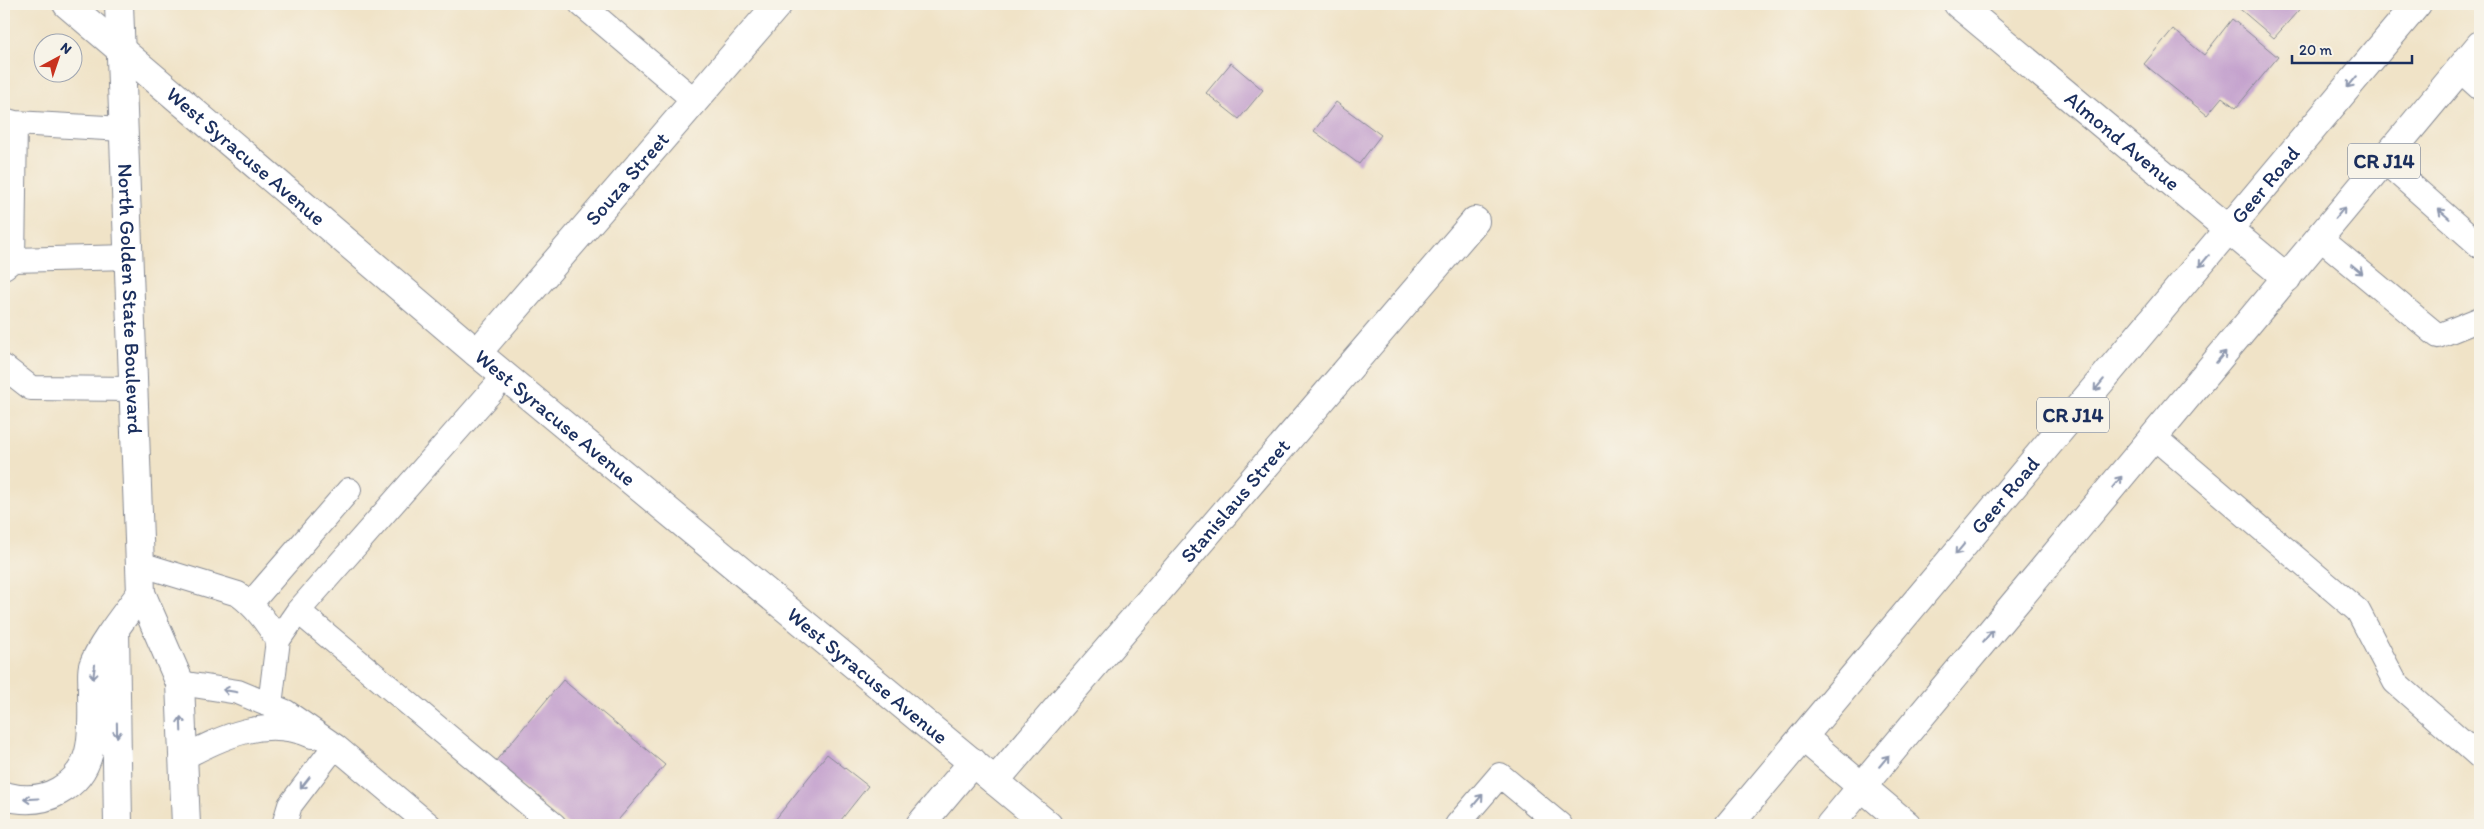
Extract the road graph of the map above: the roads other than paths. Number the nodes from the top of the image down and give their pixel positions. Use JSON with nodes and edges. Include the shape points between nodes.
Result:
{"nodes":[{"id":1,"x":67,"y":4,"type":"edge"},
{"id":2,"x":119,"y":4,"type":"edge"},
{"id":3,"x":581,"y":4,"type":"edge"},
{"id":4,"x":778,"y":4,"type":"edge"},
{"id":5,"x":1958,"y":4,"type":"edge"},
{"id":6,"x":2417,"y":4,"type":"edge"},
{"id":7,"x":2480,"y":45,"type":"edge"},
{"id":8,"x":121,"y":49,"type":"junction"},
{"id":9,"x":2460,"y":70,"type":"junction"},
{"id":10,"x":2480,"y":88,"type":"edge"},
{"id":11,"x":694,"y":100,"type":"junction"},
{"id":12,"x":9,"y":121,"type":"edge"},
{"id":13,"x":124,"y":129,"type":"junction"},
{"id":14,"x":2384,"y":161,"type":"junction"},
{"id":15,"x":1475,"y":220,"type":"dead end"},
{"id":16,"x":2230,"y":230,"type":"junction"},
{"id":17,"x":2320,"y":238,"type":"junction"},
{"id":18,"x":2480,"y":246,"type":"edge"},
{"id":19,"x":128,"y":257,"type":"junction"},
{"id":20,"x":8,"y":264,"type":"edge"},
{"id":21,"x":2287,"y":278,"type":"junction"},
{"id":22,"x":2480,"y":319,"type":"edge"},
{"id":23,"x":477,"y":353,"type":"junction"},
{"id":24,"x":4,"y":367,"type":"edge"},
{"id":25,"x":505,"y":376,"type":"junction"},
{"id":26,"x":134,"y":389,"type":"junction"},
{"id":27,"x":2154,"y":437,"type":"junction"},
{"id":28,"x":349,"y":490,"type":"dead end"},
{"id":29,"x":140,"y":564,"type":"junction"},
{"id":30,"x":141,"y":593,"type":"junction"},
{"id":31,"x":251,"y":603,"type":"junction"},
{"id":32,"x":298,"y":610,"type":"junction"},
{"id":33,"x":115,"y":629,"type":"junction"},
{"id":34,"x":278,"y":640,"type":"junction"},
{"id":35,"x":180,"y":683,"type":"junction"},
{"id":36,"x":270,"y":705,"type":"junction"},
{"id":37,"x":1803,"y":737,"type":"junction"},
{"id":38,"x":335,"y":746,"type":"junction"},
{"id":39,"x":2480,"y":757,"type":"edge"},
{"id":40,"x":182,"y":758,"type":"junction"},
{"id":41,"x":973,"y":762,"type":"junction"},
{"id":42,"x":995,"y":781,"type":"junction"},
{"id":43,"x":1862,"y":788,"type":"junction"},
{"id":44,"x":4,"y":796,"type":"edge"},
{"id":45,"x":118,"y":825,"type":"edge"},
{"id":46,"x":186,"y":825,"type":"edge"},
{"id":47,"x":284,"y":825,"type":"edge"},
{"id":48,"x":429,"y":825,"type":"edge"},
{"id":49,"x":554,"y":825,"type":"edge"},
{"id":50,"x":920,"y":825,"type":"edge"},
{"id":51,"x":1048,"y":825,"type":"edge"},
{"id":52,"x":1457,"y":825,"type":"edge"},
{"id":53,"x":1560,"y":825,"type":"edge"},
{"id":54,"x":1729,"y":825,"type":"edge"},
{"id":55,"x":1830,"y":825,"type":"edge"},
{"id":56,"x":1907,"y":825,"type":"edge"}],
"edges":[{"from":1,"to":8,"type":"main road","name":"West Syracuse Avenue"},
{"from":2,"to":8,"type":"main road","name":"North Golden State Boulevard"},
{"from":3,"to":11,"type":"lane"},
{"from":4,"to":11,"type":"main road","name":"Souza Street"},
{"from":5,"to":16,"type":"main road","name":"Almond Avenue"},
{"from":6,"to":16,"type":"main road","name":"Geer Road","number":"CR J14","one_way":true},
{"from":7,"to":9,"type":"main road","number":"CR J14"},
{"from":8,"to":13,"type":"main road","name":"North Golden State Boulevard"},
{"from":8,"to":23,"type":"main road","name":"West Syracuse Avenue"},
{"from":9,"to":10,"type":"lane"},
{"from":9,"to":14,"type":"main road","number":"CR J14"},
{"from":11,"to":23,"type":"main road","name":"Souza Street"},
{"from":12,"to":13,"type":"lane"},
{"from":12,"to":20,"type":"lane"},
{"from":13,"to":19,"type":"main road","name":"North Golden State Boulevard"},
{"from":17,"to":14,"type":"main road","number":"CR J14","one_way":true},
{"from":18,"to":14,"type":"lane","one_way":true},
{"from":15,"to":42,"type":"main road","name":"Stanislaus Street"},
{"from":16,"to":21,"type":"main road","name":"Almond Avenue"},
{"from":16,"to":37,"type":"main road","name":"Geer Road","number":"CR J14","one_way":true},
{"from":17,"to":21,"type":"main road","number":"CR J14"},
{"from":17,"to":22,"type":"lane","one_way":true,"via":[[2438,336]]},
{"from":19,"to":20,"type":"lane"},
{"from":19,"to":26,"type":"main road","name":"North Golden State Boulevard"},
{"from":27,"to":21,"type":"main road","number":"CR J14","one_way":true},
{"from":23,"to":25,"type":"main road","name":"West Syracuse Avenue"},
{"from":24,"to":26,"type":"lane","via":[[31,388]]},
{"from":25,"to":32,"type":"lane"},
{"from":25,"to":41,"type":"main road","name":"West Syracuse Avenue"},
{"from":26,"to":29,"type":"main road","name":"North Golden State Boulevard"},
{"from":27,"to":39,"type":"lane","via":[[2358,611],[2395,682]]},
{"from":43,"to":27,"type":"main road","number":"CR J14","one_way":true},
{"from":28,"to":31,"type":"lane"},
{"from":29,"to":30,"type":"main road","name":"North Golden State Boulevard"},
{"from":29,"to":31,"type":"lane","via":[[224,588]]},
{"from":30,"to":33,"type":"main road"},
{"from":30,"to":35,"type":"main road","name":"North Golden State Boulevard"},
{"from":31,"to":34,"type":"lane"},
{"from":32,"to":34,"type":"lane"},
{"from":32,"to":49,"type":"lane"},
{"from":33,"to":44,"type":"main road","one_way":true,"via":[[93,667],[91,744],[82,771],[68,786],[52,795],[25,799]]},
{"from":33,"to":45,"type":"main road","one_way":true},
{"from":34,"to":36,"type":"lane"},
{"from":36,"to":35,"type":"lane","one_way":true,"via":[[238,692]]},
{"from":40,"to":35,"type":"main road","name":"North Golden State Boulevard","one_way":true},
{"from":36,"to":38,"type":"lane","via":[[286,712]]},
{"from":37,"to":43,"type":"main road"},
{"from":37,"to":54,"type":"main road","name":"Geer Road","number":"CR J14"},
{"from":38,"to":40,"type":"lane","via":[[297,730],[248,729]]},
{"from":38,"to":47,"type":"lane","one_way":true,"via":[[290,805]]},
{"from":38,"to":48,"type":"lane"},
{"from":40,"to":46,"type":"main road","name":"North Golden State Boulevard"},
{"from":41,"to":42,"type":"main road","name":"West Syracuse Avenue"},
{"from":41,"to":50,"type":"main road"},
{"from":42,"to":51,"type":"main road","name":"West Syracuse Avenue"},
{"from":43,"to":55,"type":"main road","number":"CR J14"},
{"from":43,"to":56,"type":"main road"},
{"from":52,"to":53,"type":"lane","one_way":true,"via":[[1500,775]]}]}
